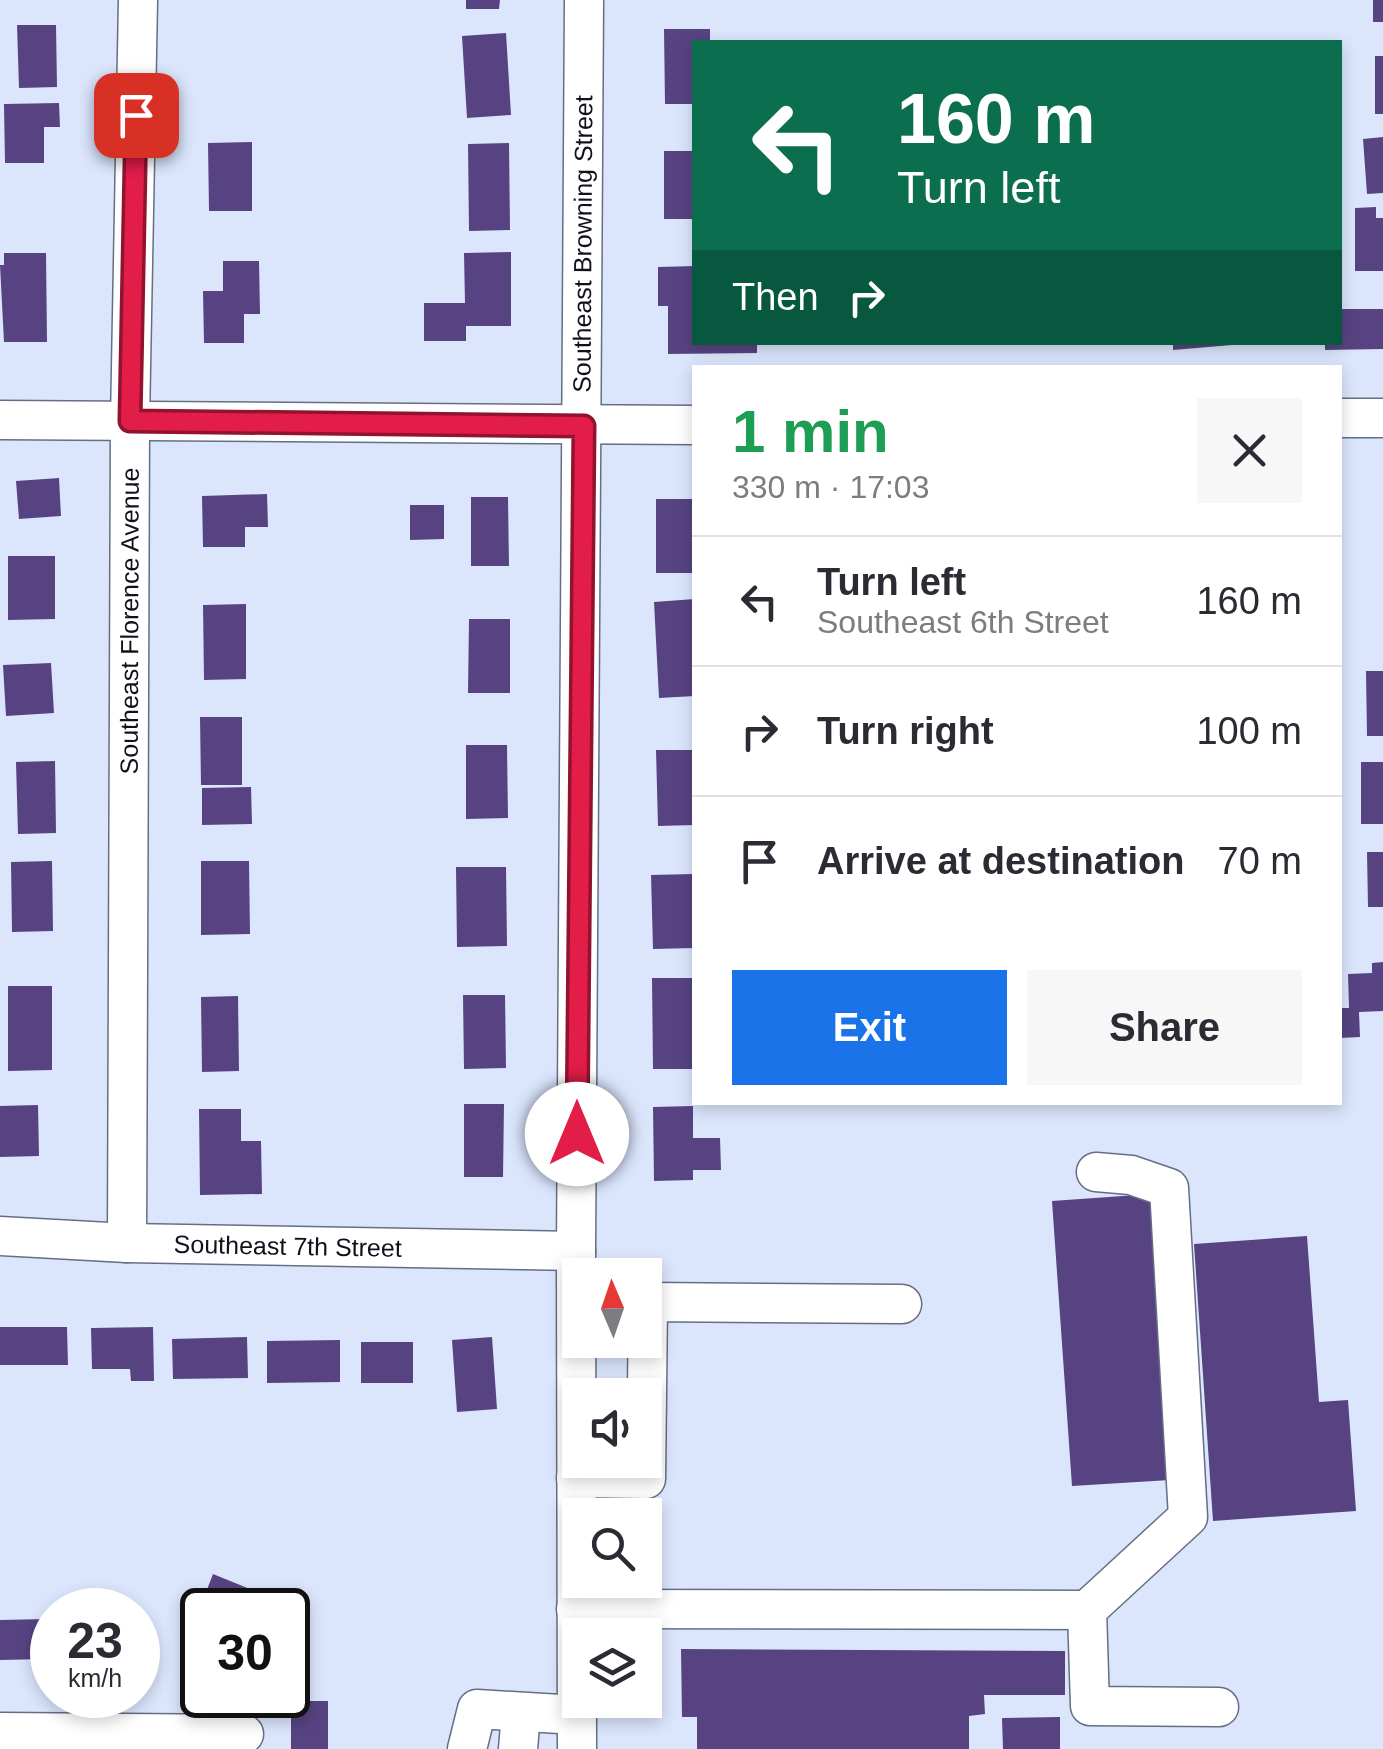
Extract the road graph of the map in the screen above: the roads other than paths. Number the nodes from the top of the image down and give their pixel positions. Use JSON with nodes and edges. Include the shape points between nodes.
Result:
{"nodes":[{"id":1,"x":138,"y":0,"type":"edge"},
{"id":2,"x":584,"y":0,"type":"edge"},
{"id":3,"x":1342,"y":418,"type":"edge"},
{"id":4,"x":1383,"y":418,"type":"edge"},
{"id":5,"x":0,"y":420,"type":"edge"},
{"id":6,"x":130,"y":421,"type":"junction"},
{"id":7,"x":692,"y":425,"type":"edge"},
{"id":8,"x":584,"y":426,"type":"junction"},
{"id":9,"x":1096,"y":1172,"type":"dead end"},
{"id":10,"x":0,"y":1236,"type":"edge"},
{"id":11,"x":126,"y":1243,"type":"junction"},
{"id":12,"x":576,"y":1251,"type":"junction"},
{"id":13,"x":902,"y":1304,"type":"dead end"},
{"id":14,"x":576,"y":1378,"type":"edge"},
{"id":15,"x":647,"y":1378,"type":"edge"},
{"id":16,"x":576,"y":1478,"type":"joint"},
{"id":17,"x":646,"y":1478,"type":"edge"},
{"id":18,"x":576,"y":1609,"type":"junction"},
{"id":19,"x":1088,"y":1610,"type":"junction"},
{"id":20,"x":1219,"y":1707,"type":"dead end"},
{"id":21,"x":520,"y":1731,"type":"edge"},
{"id":22,"x":0,"y":1732,"type":"edge"},
{"id":23,"x":577,"y":1732,"type":"edge"},
{"id":24,"x":244,"y":1734,"type":"dead end"},
{"id":25,"x":466,"y":1749,"type":"edge"}],
"edges":[{"from":1,"to":6,"type":"street","name":"Southeast Florence Avenue"},
{"from":2,"to":8,"type":"street","name":"Southeast Browning Street"},
{"from":3,"to":4,"type":"street"},
{"from":5,"to":6,"type":"street"},
{"from":6,"to":8,"type":"street"},
{"from":6,"to":11,"type":"street","name":"Southeast Florence Avenue"},
{"from":7,"to":8,"type":"street"},
{"from":8,"to":12,"type":"street","name":"Southeast Browning Street"},
{"from":9,"to":19,"type":"street","via":[[1168,1188],[1188,1517]]},
{"from":10,"to":11,"type":"street","name":"Southeast 7th Street"},
{"from":11,"to":12,"type":"street","name":"Southeast 7th Street"},
{"from":12,"to":14,"type":"street","name":"Southeast Browning Street"},
{"from":13,"to":15,"type":"street","via":[[648,1302]]},
{"from":16,"to":17,"type":"street"},
{"from":16,"to":18,"type":"street","name":"Southeast Browning Street"},
{"from":18,"to":19,"type":"street"},
{"from":18,"to":23,"type":"street","name":"Southeast Browning Street"},
{"from":19,"to":20,"type":"street","via":[[1090,1706]]},
{"from":21,"to":23,"type":"street"},
{"from":21,"to":25,"type":"street","via":[[477,1709]]},
{"from":22,"to":24,"type":"street"}]}
